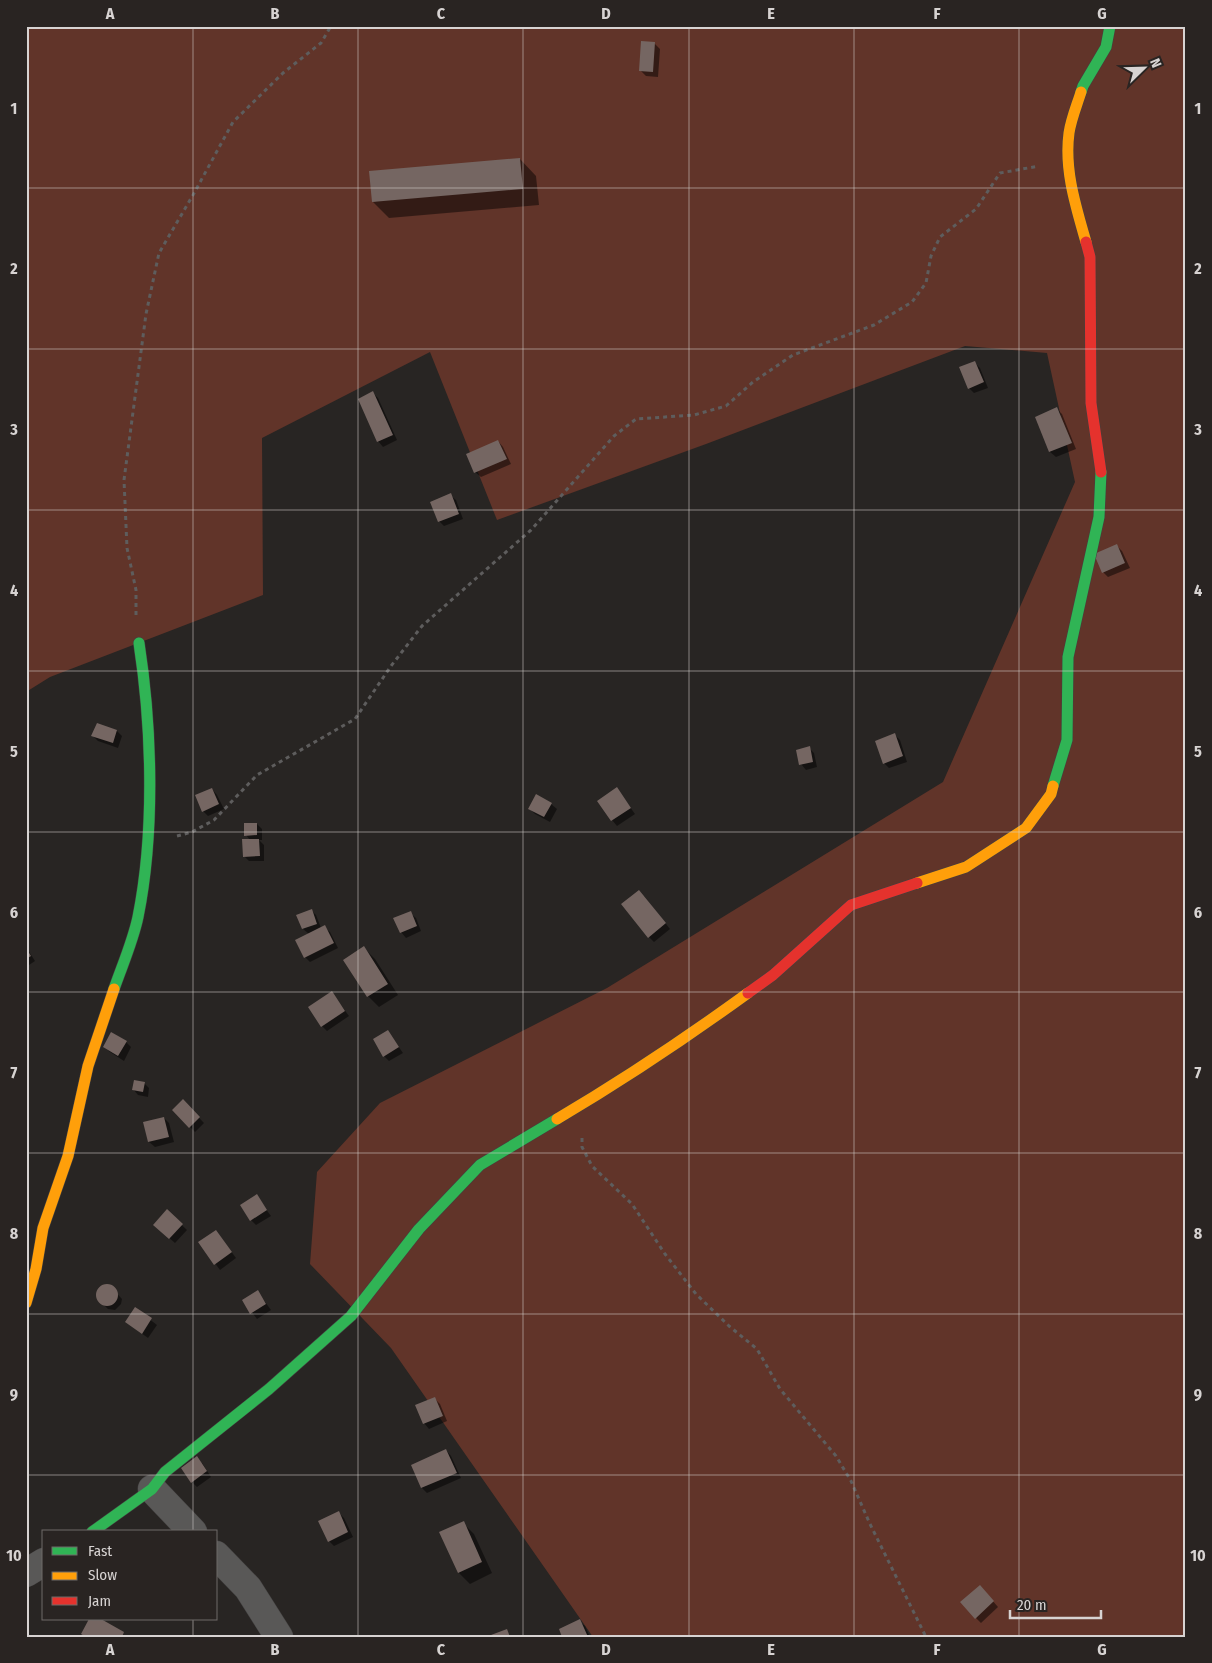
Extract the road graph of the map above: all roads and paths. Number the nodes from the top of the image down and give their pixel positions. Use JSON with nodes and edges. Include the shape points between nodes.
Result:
{"nodes":[{"id":1,"x":331,"y":26,"type":"edge"},
{"id":2,"x":1113,"y":33,"type":"edge"},
{"id":3,"x":1067,"y":162,"type":"junction"},
{"id":4,"x":139,"y":643,"type":"joint"},
{"id":5,"x":148,"y":843,"type":"junction"},
{"id":6,"x":585,"y":1102,"type":"junction"},
{"id":7,"x":26,"y":1303,"type":"edge"},
{"id":8,"x":152,"y":1489,"type":"junction"},
{"id":9,"x":95,"y":1530,"type":"edge"},
{"id":10,"x":191,"y":1530,"type":"edge"},
{"id":11,"x":218,"y":1557,"type":"edge"},
{"id":12,"x":42,"y":1563,"type":"edge"},
{"id":13,"x":26,"y":1573,"type":"edge"},
{"id":14,"x":279,"y":1637,"type":"edge"},
{"id":15,"x":926,"y":1637,"type":"edge"}],
"edges":[{"from":1,"to":4,"type":"path","via":[[321,43],[283,73],[232,122],[159,253],[146,314],[124,480],[127,548],[136,590]]},
{"from":2,"to":3,"type":"street","via":[[1083,86],[1069,131]]},
{"from":3,"to":5,"type":"path","via":[[1000,173],[976,209],[940,237],[931,256],[926,283],[912,302],[874,325],[793,354],[726,406],[694,415],[636,420],[614,436],[531,530],[422,626],[355,719],[257,775],[214,820],[192,832]]},
{"from":3,"to":6,"type":"street","via":[[1090,257],[1090,403],[1101,471],[1099,517],[1068,657],[1067,740],[1051,794],[1026,828],[966,867],[851,906],[772,975],[693,1033]]},
{"from":4,"to":5,"type":"street","via":[[149,756]]},
{"from":5,"to":7,"type":"street","via":[[138,918],[88,1066],[68,1156],[43,1228]]},
{"from":6,"to":8,"type":"street","via":[[480,1165],[419,1229],[351,1316],[269,1389],[165,1472]]},
{"from":6,"to":15,"type":"path","via":[[582,1147],[592,1166],[632,1204],[696,1294],[757,1349],[780,1389],[836,1456]]},
{"from":8,"to":9,"type":"street"},
{"from":8,"to":10,"type":"street"},
{"from":11,"to":14,"type":"street","via":[[248,1588]]},
{"from":12,"to":13,"type":"street"}]}
